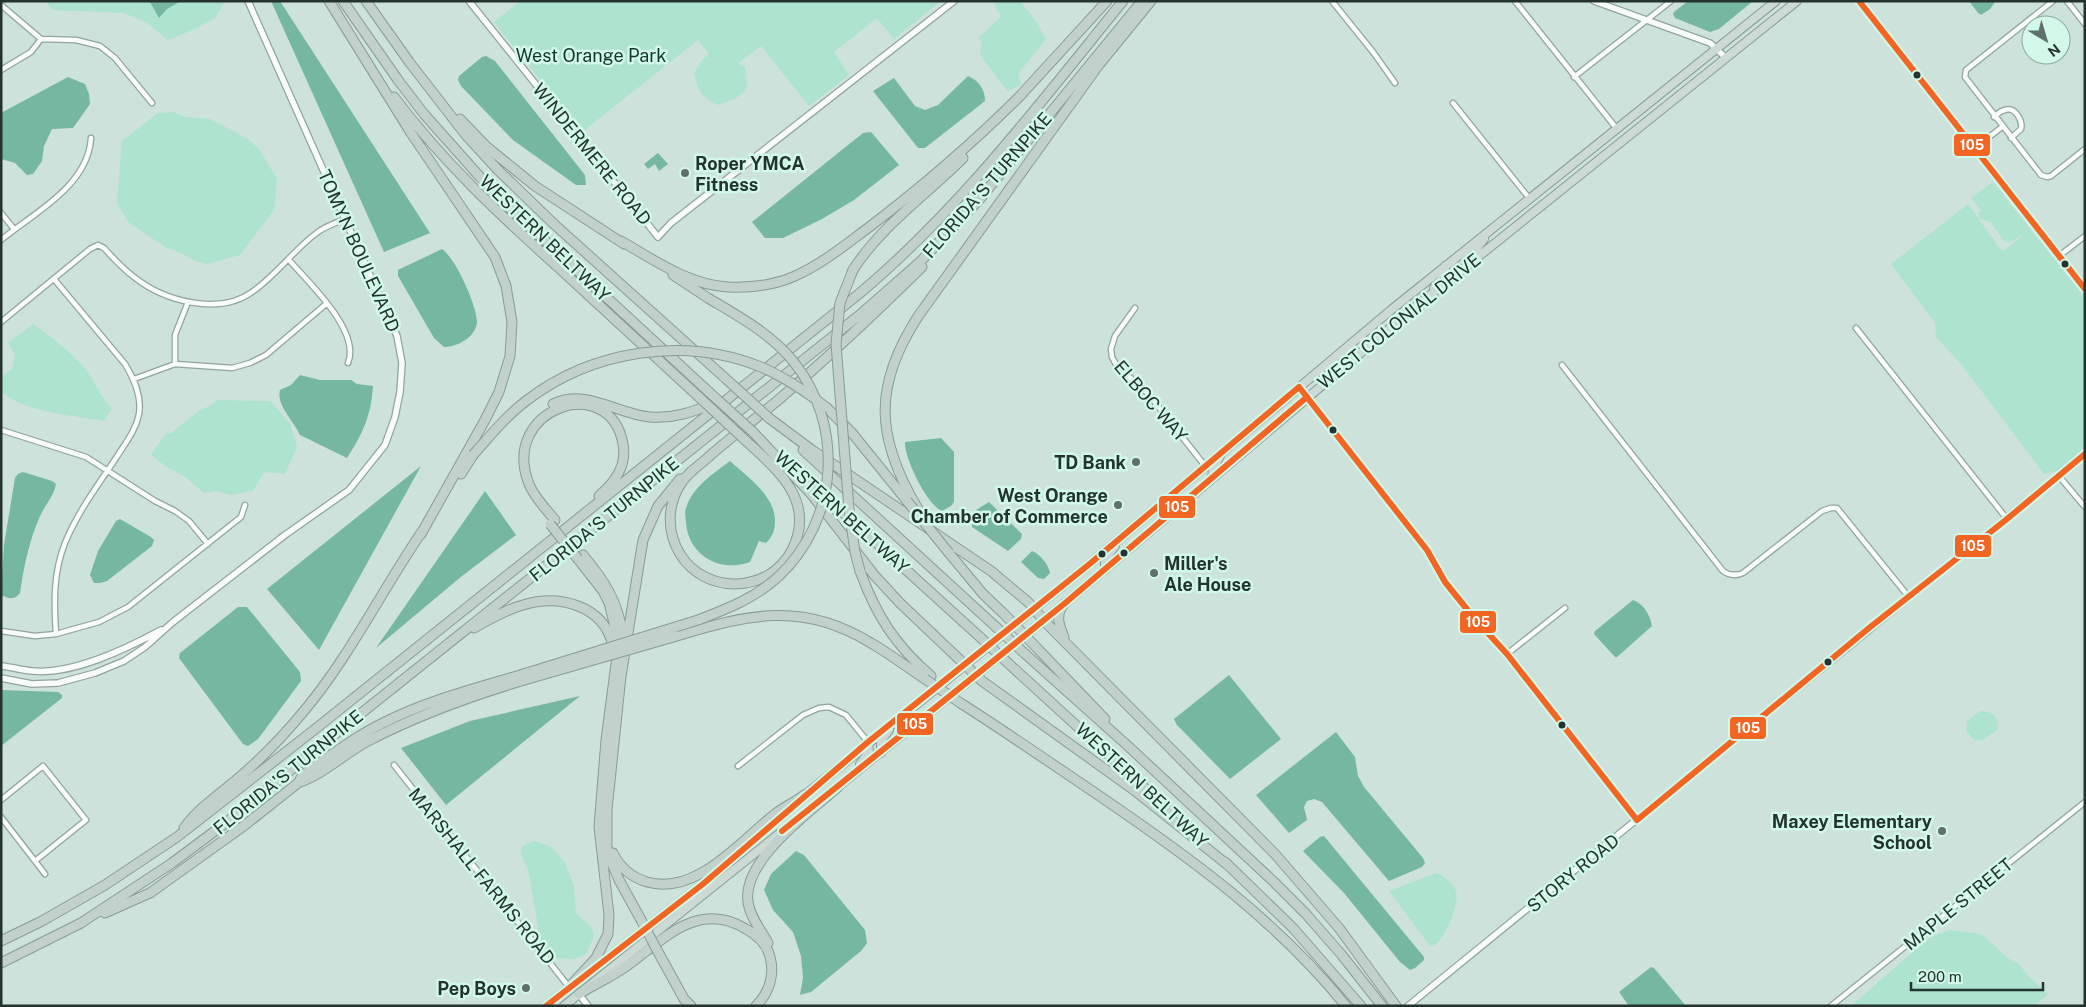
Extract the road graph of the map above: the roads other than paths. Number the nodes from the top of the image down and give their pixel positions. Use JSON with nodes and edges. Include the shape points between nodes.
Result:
{"nodes":[{"id":1,"x":248,"y":1,"type":"edge"},
{"id":2,"x":329,"y":1,"type":"edge"},
{"id":3,"x":343,"y":1,"type":"edge"},
{"id":4,"x":366,"y":1,"type":"edge"},
{"id":5,"x":469,"y":1,"type":"edge"},
{"id":6,"x":954,"y":1,"type":"edge"},
{"id":7,"x":1107,"y":1,"type":"edge"},
{"id":8,"x":1123,"y":1,"type":"edge"},
{"id":9,"x":1142,"y":1,"type":"edge"},
{"id":10,"x":1151,"y":1,"type":"edge"},
{"id":11,"x":1332,"y":1,"type":"edge"},
{"id":12,"x":1515,"y":1,"type":"edge"},
{"id":13,"x":1594,"y":1,"type":"edge"},
{"id":14,"x":1671,"y":1,"type":"edge"},
{"id":15,"x":1776,"y":1,"type":"edge"},
{"id":16,"x":1797,"y":1,"type":"edge"},
{"id":17,"x":1859,"y":1,"type":"edge"},
{"id":18,"x":2053,"y":1,"type":"edge"},
{"id":19,"x":2067,"y":1,"type":"edge"},
{"id":20,"x":1,"y":5,"type":"edge"},
{"id":21,"x":2083,"y":17,"type":"edge"},
{"id":22,"x":1648,"y":20,"type":"junction"},
{"id":23,"x":2085,"y":24,"type":"edge"},
{"id":24,"x":346,"y":30,"type":"junction"},
{"id":25,"x":41,"y":39,"type":"junction"},
{"id":26,"x":1716,"y":49,"type":"junction"},
{"id":27,"x":1726,"y":58,"type":"junction"},
{"id":28,"x":1,"y":70,"type":"edge"},
{"id":29,"x":1574,"y":77,"type":"junction"},
{"id":30,"x":1395,"y":84,"type":"dead end"},
{"id":31,"x":434,"y":94,"type":"junction"},
{"id":32,"x":1022,"y":94,"type":"junction"},
{"id":33,"x":1453,"y":102,"type":"dead end"},
{"id":34,"x":152,"y":103,"type":"dead end"},
{"id":35,"x":1994,"y":117,"type":"junction"},
{"id":36,"x":2002,"y":127,"type":"junction"},
{"id":37,"x":1617,"y":129,"type":"junction"},
{"id":38,"x":91,"y":138,"type":"dead end"},
{"id":39,"x":2011,"y":138,"type":"junction"},
{"id":40,"x":1974,"y":148,"type":"junction"},
{"id":41,"x":2085,"y":149,"type":"edge"},
{"id":42,"x":1587,"y":169,"type":"junction"},
{"id":43,"x":1530,"y":198,"type":"junction"},
{"id":44,"x":979,"y":200,"type":"junction"},
{"id":45,"x":1,"y":213,"type":"edge"},
{"id":46,"x":346,"y":219,"type":"junction"},
{"id":47,"x":1493,"y":228,"type":"junction"},
{"id":48,"x":14,"y":230,"type":"junction"},
{"id":49,"x":2085,"y":236,"type":"edge"},
{"id":50,"x":1,"y":240,"type":"edge"},
{"id":51,"x":621,"y":242,"type":"junction"},
{"id":52,"x":2059,"y":256,"type":"junction"},
{"id":53,"x":1476,"y":258,"type":"junction"},
{"id":54,"x":289,"y":260,"type":"junction"},
{"id":55,"x":1445,"y":266,"type":"junction"},
{"id":56,"x":54,"y":279,"type":"junction"},
{"id":57,"x":2085,"y":290,"type":"edge"},
{"id":58,"x":188,"y":302,"type":"junction"},
{"id":59,"x":326,"y":304,"type":"junction"},
{"id":60,"x":1420,"y":304,"type":"junction"},
{"id":61,"x":1135,"y":308,"type":"dead end"},
{"id":62,"x":1,"y":322,"type":"edge"},
{"id":63,"x":1856,"y":328,"type":"dead end"},
{"id":64,"x":175,"y":364,"type":"junction"},
{"id":65,"x":348,"y":364,"type":"dead end"},
{"id":66,"x":1562,"y":365,"type":"dead end"},
{"id":67,"x":134,"y":379,"type":"junction"},
{"id":68,"x":1298,"y":387,"type":"junction"},
{"id":69,"x":732,"y":395,"type":"junction"},
{"id":70,"x":1307,"y":397,"type":"junction"},
{"id":71,"x":769,"y":418,"type":"junction"},
{"id":72,"x":1,"y":430,"type":"edge"},
{"id":73,"x":753,"y":432,"type":"junction"},
{"id":74,"x":721,"y":446,"type":"junction"},
{"id":75,"x":1228,"y":446,"type":"junction"},
{"id":76,"x":471,"y":452,"type":"junction"},
{"id":77,"x":2085,"y":454,"type":"edge"},
{"id":78,"x":1205,"y":466,"type":"junction"},
{"id":79,"x":108,"y":470,"type":"junction"},
{"id":80,"x":2058,"y":475,"type":"junction"},
{"id":81,"x":1212,"y":477,"type":"junction"},
{"id":82,"x":1203,"y":485,"type":"junction"},
{"id":83,"x":245,"y":505,"type":"dead end"},
{"id":84,"x":2085,"y":507,"type":"edge"},
{"id":85,"x":2007,"y":519,"type":"junction"},
{"id":86,"x":553,"y":522,"type":"junction"},
{"id":87,"x":1126,"y":533,"type":"junction"},
{"id":88,"x":208,"y":544,"type":"junction"},
{"id":89,"x":545,"y":546,"type":"junction"},
{"id":90,"x":950,"y":553,"type":"junction"},
{"id":91,"x":581,"y":557,"type":"junction"},
{"id":92,"x":1105,"y":570,"type":"junction"},
{"id":93,"x":1908,"y":596,"type":"junction"},
{"id":94,"x":1064,"y":604,"type":"junction"},
{"id":95,"x":1034,"y":608,"type":"junction"},
{"id":96,"x":1565,"y":608,"type":"dead end"},
{"id":97,"x":1044,"y":620,"type":"junction"},
{"id":98,"x":173,"y":622,"type":"junction"},
{"id":99,"x":1,"y":631,"type":"edge"},
{"id":100,"x":56,"y":634,"type":"junction"},
{"id":101,"x":451,"y":642,"type":"junction"},
{"id":102,"x":1066,"y":642,"type":"junction"},
{"id":103,"x":1507,"y":654,"type":"junction"},
{"id":104,"x":964,"y":665,"type":"junction"},
{"id":105,"x":1,"y":666,"type":"edge"},
{"id":106,"x":615,"y":666,"type":"junction"},
{"id":107,"x":976,"y":675,"type":"junction"},
{"id":108,"x":622,"y":676,"type":"junction"},
{"id":109,"x":928,"y":677,"type":"junction"},
{"id":110,"x":1,"y":678,"type":"edge"},
{"id":111,"x":520,"y":678,"type":"junction"},
{"id":112,"x":899,"y":719,"type":"junction"},
{"id":113,"x":868,"y":742,"type":"junction"},
{"id":114,"x":1128,"y":746,"type":"junction"},
{"id":115,"x":880,"y":753,"type":"junction"},
{"id":116,"x":394,"y":765,"type":"dead end"},
{"id":117,"x":738,"y":766,"type":"dead end"},
{"id":118,"x":838,"y":787,"type":"junction"},
{"id":119,"x":804,"y":796,"type":"junction"},
{"id":120,"x":1,"y":800,"type":"edge"},
{"id":121,"x":2085,"y":802,"type":"edge"},
{"id":122,"x":1,"y":817,"type":"edge"},
{"id":123,"x":1637,"y":820,"type":"junction"},
{"id":124,"x":177,"y":837,"type":"junction"},
{"id":125,"x":607,"y":840,"type":"junction"},
{"id":126,"x":602,"y":853,"type":"junction"},
{"id":127,"x":35,"y":861,"type":"junction"},
{"id":128,"x":1229,"y":866,"type":"junction"},
{"id":129,"x":45,"y":874,"type":"dead end"},
{"id":130,"x":639,"y":919,"type":"junction"},
{"id":131,"x":82,"y":923,"type":"junction"},
{"id":132,"x":1,"y":941,"type":"edge"},
{"id":133,"x":656,"y":951,"type":"junction"},
{"id":134,"x":1,"y":963,"type":"edge"},
{"id":135,"x":570,"y":986,"type":"junction"},
{"id":136,"x":579,"y":994,"type":"junction"},
{"id":137,"x":546,"y":1006,"type":"edge"},
{"id":138,"x":564,"y":1006,"type":"edge"},
{"id":139,"x":588,"y":1006,"type":"edge"},
{"id":140,"x":685,"y":1006,"type":"edge"},
{"id":141,"x":691,"y":1006,"type":"edge"},
{"id":142,"x":756,"y":1006,"type":"edge"},
{"id":143,"x":761,"y":1006,"type":"edge"},
{"id":144,"x":1346,"y":1006,"type":"edge"},
{"id":145,"x":1361,"y":1006,"type":"edge"},
{"id":146,"x":1382,"y":1006,"type":"edge"},
{"id":147,"x":1396,"y":1006,"type":"edge"},
{"id":148,"x":1408,"y":1006,"type":"edge"},
{"id":149,"x":1831,"y":1006,"type":"edge"}],
"edges":[{"from":1,"to":46,"type":"street","name":"TOMYN BOULEVARD"},
{"from":2,"to":24,"type":"highway"},
{"from":3,"to":73,"type":"highway","name":"WESTERN BELTWAY","bridge":true,"via":[[403,87],[480,177]]},
{"from":4,"to":31,"type":"highway","name":"WESTERN BELTWAY"},
{"from":5,"to":6,"type":"street","name":"WINDERMERE ROAD","via":[[658,237],[671,223]]},
{"from":7,"to":32,"type":"highway"},
{"from":8,"to":69,"type":"highway","name":"FLORIDA'S TURNPIKE","via":[[992,161],[935,224],[874,281]]},
{"from":9,"to":44,"type":"highway","name":"FLORIDA'S TURNPIKE"},
{"from":10,"to":90,"type":"highway","bridge":true,"via":[[1092,74],[919,315],[899,348],[888,380],[884,410],[895,467],[918,508]]},
{"from":11,"to":30,"type":"street"},
{"from":12,"to":29,"type":"street"},
{"from":13,"to":22,"type":"street"},
{"from":14,"to":22,"type":"street"},
{"from":15,"to":26,"type":"highway","name":"WEST COLONIAL DRIVE"},
{"from":16,"to":27,"type":"highway","name":"WEST COLONIAL DRIVE"},
{"from":17,"to":40,"type":"street"},
{"from":18,"to":35,"type":"street","via":[[1966,70],[1967,82]]},
{"from":19,"to":21,"type":"street"},
{"from":20,"to":25,"type":"street"},
{"from":21,"to":23,"type":"street"},
{"from":22,"to":26,"type":"street","via":[[1710,43]]},
{"from":22,"to":29,"type":"street"},
{"from":24,"to":74,"type":"highway","bridge":true,"via":[[417,128],[486,202],[787,482],[797,502],[796,540],[786,559],[766,576],[745,584],[723,584],[696,571],[680,554],[670,529],[671,509],[681,483]]},
{"from":24,"to":76,"type":"highway","via":[[495,257],[506,286],[512,322],[510,356],[499,392]]},
{"from":25,"to":28,"type":"street","via":[[31,52]]},
{"from":25,"to":34,"type":"street","via":[[82,41],[100,46]]},
{"from":26,"to":27,"type":"street"},
{"from":26,"to":37,"type":"highway","name":"WEST COLONIAL DRIVE"},
{"from":27,"to":42,"type":"highway","name":"WEST COLONIAL DRIVE"},
{"from":29,"to":37,"type":"street"},
{"from":31,"to":51,"type":"highway","via":[[511,167]]},
{"from":31,"to":71,"type":"highway","name":"WESTERN BELTWAY","bridge":true,"via":[[465,134],[527,199]]},
{"from":32,"to":51,"type":"highway","via":[[974,141],[892,209],[819,264],[794,277],[750,286],[703,282],[678,273]]},
{"from":32,"to":109,"type":"highway","bridge":true,"via":[[940,181],[878,236],[854,270],[840,304],[836,344],[848,510],[854,546],[867,590],[886,627]]},
{"from":33,"to":43,"type":"street"},
{"from":35,"to":36,"type":"street"},
{"from":35,"to":39,"type":"street","via":[[2009,109],[2017,115],[2021,129]]},
{"from":36,"to":39,"type":"street"},
{"from":36,"to":40,"type":"street"},
{"from":37,"to":42,"type":"highway","via":[[1615,140]]},
{"from":37,"to":43,"type":"highway","name":"WEST COLONIAL DRIVE"},
{"from":38,"to":48,"type":"street","via":[[84,166],[72,182]]},
{"from":39,"to":41,"type":"street","via":[[2041,175],[2047,177]]},
{"from":40,"to":52,"type":"street"},
{"from":42,"to":53,"type":"highway","name":"WEST COLONIAL DRIVE"},
{"from":43,"to":47,"type":"highway","name":"WEST COLONIAL DRIVE"},
{"from":44,"to":74,"type":"highway","via":[[921,268],[810,373]]},
{"from":44,"to":101,"type":"highway","name":"FLORIDA'S TURNPIKE","via":[[919,263],[829,340]]},
{"from":45,"to":48,"type":"street"},
{"from":46,"to":54,"type":"street","via":[[318,232]]},
{"from":46,"to":98,"type":"street","name":"TOMYN BOULEVARD","via":[[397,336],[402,363],[400,392],[386,445],[349,490]]},
{"from":47,"to":53,"type":"highway","via":[[1476,249]]},
{"from":47,"to":55,"type":"highway","name":"WEST COLONIAL DRIVE"},
{"from":48,"to":50,"type":"street"},
{"from":49,"to":52,"type":"street"},
{"from":51,"to":111,"type":"highway","bridge":true,"via":[[757,329],[776,344],[800,372],[816,398],[826,428],[830,462],[826,493],[816,524],[800,552],[779,577],[755,595],[690,623]]},
{"from":52,"to":57,"type":"street"},
{"from":53,"to":60,"type":"highway","name":"WEST COLONIAL DRIVE"},
{"from":54,"to":58,"type":"street","via":[[252,292],[237,300],[218,304]]},
{"from":54,"to":59,"type":"street"},
{"from":55,"to":60,"type":"highway","via":[[1444,277]]},
{"from":55,"to":68,"type":"highway","name":"WEST COLONIAL DRIVE"},
{"from":56,"to":58,"type":"street","via":[[98,245],[134,278],[157,291]]},
{"from":56,"to":62,"type":"street"},
{"from":56,"to":67,"type":"street"},
{"from":58,"to":64,"type":"street","via":[[175,335]]},
{"from":59,"to":64,"type":"street","via":[[266,355],[250,363],[232,368]]},
{"from":59,"to":65,"type":"street","via":[[348,338],[352,355]]},
{"from":60,"to":70,"type":"highway","name":"WEST COLONIAL DRIVE"},
{"from":61,"to":78,"type":"street","name":"ELBOC WAY","via":[[1115,336],[1112,357],[1118,368],[1154,401]]},
{"from":63,"to":85,"type":"street"},
{"from":64,"to":67,"type":"street"},
{"from":66,"to":93,"type":"street","via":[[1728,575],[1743,574],[1822,511],[1837,508]]},
{"from":67,"to":79,"type":"street","via":[[139,414],[133,432]]},
{"from":68,"to":70,"type":"street"},
{"from":68,"to":75,"type":"highway","name":"WEST COLONIAL DRIVE"},
{"from":69,"to":86,"type":"highway","via":[[693,412],[664,418],[648,417],[576,398],[565,399],[544,409],[526,429],[518,461],[527,495]]},
{"from":69,"to":89,"type":"highway","name":"FLORIDA'S TURNPIKE"},
{"from":70,"to":81,"type":"highway","name":"WEST COLONIAL DRIVE"},
{"from":70,"to":103,"type":"street","via":[[1427,550],[1451,589]]},
{"from":71,"to":95,"type":"highway","via":[[991,571]]},
{"from":71,"to":114,"type":"highway","name":"WESTERN BELTWAY","bridge":true},
{"from":72,"to":79,"type":"street","via":[[86,457]]},
{"from":73,"to":104,"type":"highway","via":[[812,495],[875,576]]},
{"from":73,"to":128,"type":"highway","name":"WESTERN BELTWAY","bridge":true},
{"from":74,"to":108,"type":"highway","via":[[671,488],[649,523],[638,564]]},
{"from":75,"to":78,"type":"highway","name":"WEST COLONIAL DRIVE"},
{"from":75,"to":81,"type":"highway","via":[[1216,463]]},
{"from":76,"to":90,"type":"highway","bridge":true,"via":[[506,418],[546,387],[592,365],[644,352],[675,350],[740,360],[802,388],[826,407],[852,433]]},
{"from":76,"to":124,"type":"highway","via":[[339,665],[304,711],[243,774],[194,814]]},
{"from":77,"to":80,"type":"street","name":"STORY ROAD"},
{"from":78,"to":82,"type":"highway"},
{"from":78,"to":87,"type":"highway","name":"WEST COLONIAL DRIVE"},
{"from":79,"to":88,"type":"street","via":[[155,501],[175,510]]},
{"from":79,"to":100,"type":"street","via":[[76,517],[64,545],[54,599]]},
{"from":80,"to":84,"type":"street"},
{"from":80,"to":85,"type":"street","name":"STORY ROAD"},
{"from":81,"to":82,"type":"highway","name":"WEST COLONIAL DRIVE"},
{"from":82,"to":92,"type":"highway","name":"WEST COLONIAL DRIVE"},
{"from":83,"to":88,"type":"street","via":[[241,518]]},
{"from":85,"to":93,"type":"street","name":"STORY ROAD"},
{"from":86,"to":89,"type":"highway","via":[[525,474],[526,444],[537,424],[551,411],[570,404],[592,407],[609,417],[617,427],[623,445],[622,467],[611,485]]},
{"from":86,"to":91,"type":"highway"},
{"from":87,"to":92,"type":"highway","via":[[1105,559]]},
{"from":87,"to":95,"type":"highway","name":"WEST COLONIAL DRIVE"},
{"from":88,"to":100,"type":"street","via":[[128,607],[99,622]]},
{"from":89,"to":124,"type":"highway","name":"FLORIDA'S TURNPIKE"},
{"from":90,"to":114,"type":"highway","bridge":true,"via":[[983,594]]},
{"from":91,"to":106,"type":"highway","via":[[609,603],[616,631]]},
{"from":91,"to":108,"type":"highway","via":[[608,589],[619,614]]},
{"from":92,"to":94,"type":"highway","name":"WEST COLONIAL DRIVE"},
{"from":93,"to":123,"type":"street","name":"STORY ROAD"},
{"from":94,"to":97,"type":"highway","name":"WEST COLONIAL DRIVE"},
{"from":94,"to":102,"type":"highway","via":[[1058,620]]},
{"from":95,"to":97,"type":"highway"},
{"from":95,"to":104,"type":"highway","name":"WEST COLONIAL DRIVE"},
{"from":96,"to":103,"type":"street"},
{"from":97,"to":102,"type":"highway"},
{"from":97,"to":107,"type":"highway","name":"WEST COLONIAL DRIVE"},
{"from":98,"to":105,"type":"street","name":"TOMYN BOULEVARD","via":[[138,643],[99,660],[33,672]]},
{"from":98,"to":110,"type":"street","name":"TOMYN BOULEVARD","via":[[124,661],[95,673],[58,683],[32,684]]},
{"from":99,"to":100,"type":"street","via":[[35,636]]},
{"from":101,"to":106,"type":"highway","via":[[524,604],[570,603],[584,608],[603,622],[610,633]]},
{"from":101,"to":131,"type":"highway","name":"FLORIDA'S TURNPIKE","via":[[227,822]]},
{"from":102,"to":147,"type":"highway","via":[[1274,854],[1339,928]]},
{"from":103,"to":123,"type":"street"},
{"from":104,"to":107,"type":"highway"},
{"from":104,"to":112,"type":"highway","name":"WEST COLONIAL DRIVE"},
{"from":106,"to":126,"type":"highway","via":[[599,827]]},
{"from":107,"to":115,"type":"highway","name":"WEST COLONIAL DRIVE"},
{"from":107,"to":128,"type":"highway","via":[[1134,790]]},
{"from":108,"to":125,"type":"highway","via":[[607,810]]},
{"from":109,"to":111,"type":"highway","bridge":true,"via":[[844,628],[798,615],[770,615],[740,619]]},
{"from":109,"to":144,"type":"highway","via":[[1157,835],[1232,892],[1282,936]]},
{"from":111,"to":131,"type":"highway","via":[[454,694],[383,723],[303,775],[298,783],[245,825],[150,892]]},
{"from":112,"to":113,"type":"highway","name":"WEST COLONIAL DRIVE"},
{"from":112,"to":115,"type":"highway","via":[[883,737]]},
{"from":113,"to":117,"type":"street","via":[[846,715],[828,707],[818,708],[802,715]]},
{"from":113,"to":118,"type":"highway","via":[[866,759]]},
{"from":113,"to":119,"type":"highway","name":"WEST COLONIAL DRIVE"},
{"from":114,"to":146,"type":"highway","name":"WESTERN BELTWAY","via":[[1242,850],[1306,914]]},
{"from":115,"to":118,"type":"highway","name":"WEST COLONIAL DRIVE"},
{"from":116,"to":135,"type":"street","name":"MARSHALL FARMS ROAD"},
{"from":118,"to":136,"type":"highway","name":"WEST COLONIAL DRIVE"},
{"from":118,"to":143,"type":"highway","via":[[777,842],[754,870],[748,903],[771,948],[776,976]]},
{"from":119,"to":125,"type":"highway","via":[[776,814],[714,866],[680,881],[651,883],[632,876],[618,862]]},
{"from":119,"to":135,"type":"highway","name":"WEST COLONIAL DRIVE","via":[[703,884]]},
{"from":120,"to":127,"type":"street","via":[[43,766],[86,820]]},
{"from":121,"to":149,"type":"street","name":"MAPLE STREET"},
{"from":122,"to":127,"type":"street"},
{"from":123,"to":148,"type":"street","name":"STORY ROAD"},
{"from":124,"to":132,"type":"highway","name":"FLORIDA'S TURNPIKE","via":[[106,885],[42,922]]},
{"from":125,"to":130,"type":"highway","via":[[615,871]]},
{"from":126,"to":130,"type":"highway"},
{"from":126,"to":135,"type":"highway","via":[[608,934],[596,958]]},
{"from":127,"to":129,"type":"street"},
{"from":128,"to":145,"type":"highway","name":"WESTERN BELTWAY","via":[[1293,928]]},
{"from":130,"to":133,"type":"highway","bridge":true},
{"from":131,"to":134,"type":"highway","name":"FLORIDA'S TURNPIKE"},
{"from":133,"to":140,"type":"highway"},
{"from":133,"to":141,"type":"highway"},
{"from":135,"to":137,"type":"highway","name":"WEST COLONIAL DRIVE"},
{"from":136,"to":138,"type":"highway","name":"WEST COLONIAL DRIVE"},
{"from":136,"to":139,"type":"street"},
{"from":136,"to":142,"type":"highway","via":[[618,972],[678,927],[718,920],[734,923],[751,932],[768,950],[771,978]]}]}
